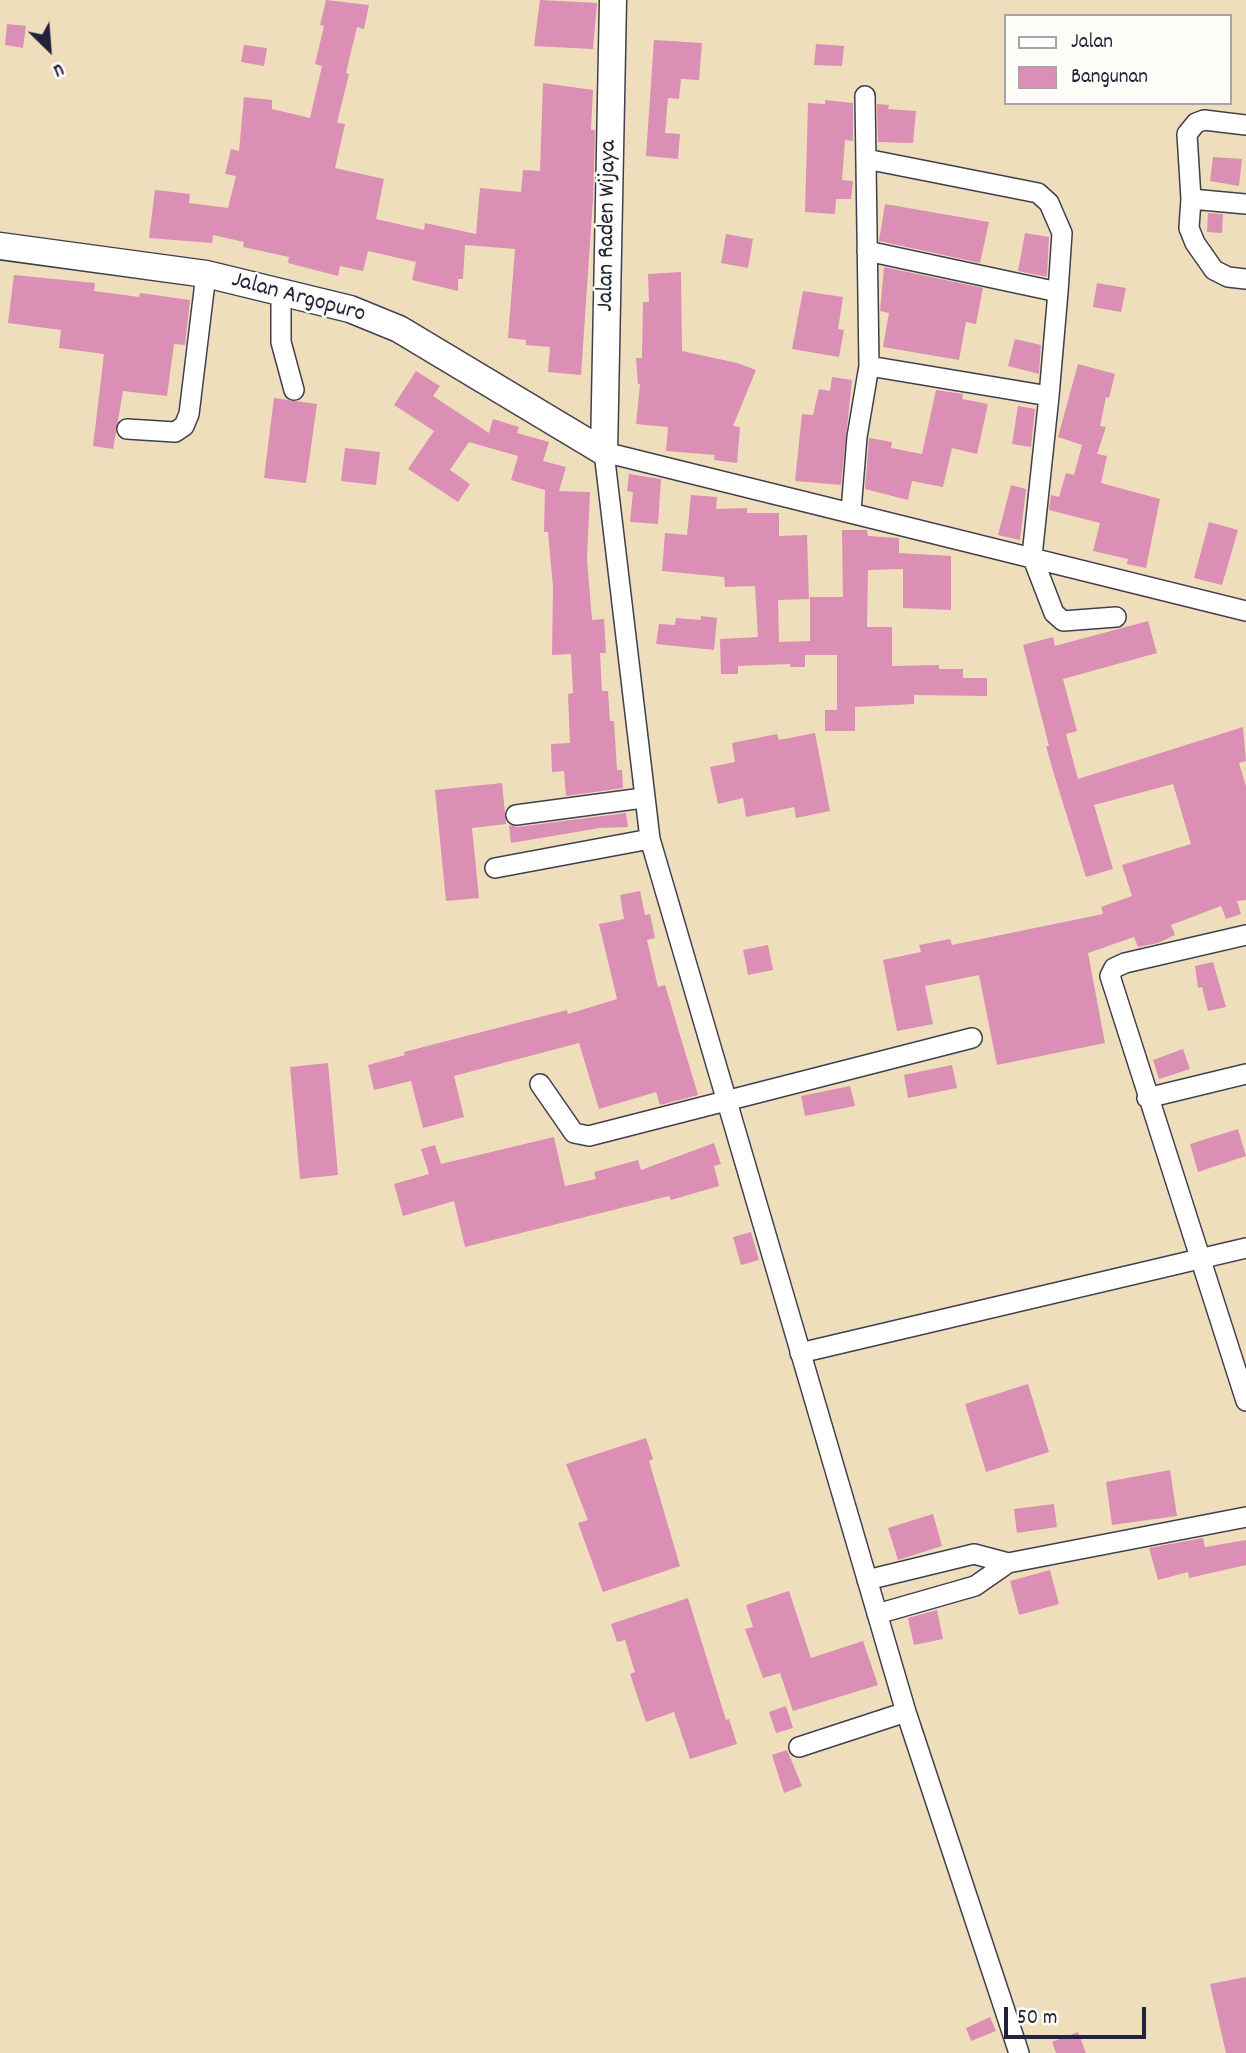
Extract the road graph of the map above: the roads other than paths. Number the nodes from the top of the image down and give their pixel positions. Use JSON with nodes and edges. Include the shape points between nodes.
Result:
{"nodes":[{"id":1,"x":613,"y":0,"type":"edge"},
{"id":2,"x":865,"y":96,"type":"dead end"},
{"id":3,"x":1246,"y":125,"type":"edge"},
{"id":4,"x":866,"y":159,"type":"junction"},
{"id":5,"x":1191,"y":199,"type":"junction"},
{"id":6,"x":1246,"y":205,"type":"edge"},
{"id":7,"x":0,"y":247,"type":"edge"},
{"id":8,"x":867,"y":251,"type":"junction"},
{"id":9,"x":206,"y":274,"type":"junction"},
{"id":10,"x":1246,"y":279,"type":"edge"},
{"id":11,"x":1058,"y":292,"type":"junction"},
{"id":12,"x":281,"y":294,"type":"junction"},
{"id":13,"x":869,"y":366,"type":"junction"},
{"id":14,"x":294,"y":390,"type":"dead end"},
{"id":15,"x":1049,"y":396,"type":"junction"},
{"id":16,"x":127,"y":429,"type":"dead end"},
{"id":17,"x":604,"y":452,"type":"junction"},
{"id":18,"x":851,"y":511,"type":"junction"},
{"id":19,"x":1032,"y":556,"type":"junction"},
{"id":20,"x":1246,"y":611,"type":"edge"},
{"id":21,"x":1116,"y":617,"type":"dead end"},
{"id":22,"x":643,"y":798,"type":"junction"},
{"id":23,"x":516,"y":816,"type":"dead end"},
{"id":24,"x":650,"y":839,"type":"junction"},
{"id":25,"x":495,"y":868,"type":"dead end"},
{"id":26,"x":1246,"y":935,"type":"edge"},
{"id":27,"x":972,"y":1038,"type":"dead end"},
{"id":28,"x":1246,"y":1074,"type":"edge"},
{"id":29,"x":540,"y":1084,"type":"dead end"},
{"id":30,"x":1147,"y":1098,"type":"junction"},
{"id":31,"x":727,"y":1102,"type":"junction"},
{"id":32,"x":1246,"y":1248,"type":"edge"},
{"id":33,"x":1199,"y":1259,"type":"junction"},
{"id":34,"x":800,"y":1353,"type":"junction"},
{"id":35,"x":1245,"y":1393,"type":"edge"},
{"id":36,"x":1246,"y":1517,"type":"edge"},
{"id":37,"x":1008,"y":1563,"type":"junction"},
{"id":38,"x":867,"y":1580,"type":"junction"},
{"id":39,"x":877,"y":1614,"type":"junction"},
{"id":40,"x":906,"y":1712,"type":"junction"},
{"id":41,"x":799,"y":1747,"type":"dead end"},
{"id":42,"x":1019,"y":2053,"type":"edge"}],
"edges":[{"from":1,"to":17,"type":"highway","name":"Jalan Raden Wijaya"},
{"from":2,"to":4,"type":"street"},
{"from":3,"to":5,"type":"street","via":[[1209,120],[1190,128]]},
{"from":4,"to":8,"type":"street"},
{"from":4,"to":11,"type":"street","via":[[1038,193],[1049,203],[1062,233]]},
{"from":5,"to":6,"type":"street"},
{"from":5,"to":10,"type":"street","via":[[1189,228],[1203,256],[1214,270]]},
{"from":7,"to":9,"type":"highway","name":"Jalan Argopuro"},
{"from":8,"to":11,"type":"street"},
{"from":8,"to":13,"type":"street"},
{"from":9,"to":12,"type":"highway","name":"Jalan Argopuro"},
{"from":9,"to":16,"type":"street","via":[[184,426],[175,432]]},
{"from":11,"to":15,"type":"street"},
{"from":12,"to":14,"type":"street","via":[[281,342]]},
{"from":12,"to":17,"type":"highway","name":"Jalan Argopuro","via":[[350,309],[399,329]]},
{"from":13,"to":15,"type":"street"},
{"from":13,"to":18,"type":"street"},
{"from":15,"to":19,"type":"street"},
{"from":17,"to":18,"type":"street"},
{"from":17,"to":22,"type":"street"},
{"from":18,"to":19,"type":"street"},
{"from":19,"to":20,"type":"street"},
{"from":19,"to":21,"type":"street","via":[[1054,613],[1063,621]]},
{"from":22,"to":23,"type":"street"},
{"from":22,"to":24,"type":"street"},
{"from":24,"to":25,"type":"street"},
{"from":24,"to":31,"type":"street"},
{"from":26,"to":30,"type":"street","via":[[1114,968],[1111,985]]},
{"from":27,"to":31,"type":"street"},
{"from":28,"to":30,"type":"street"},
{"from":29,"to":31,"type":"street","via":[[574,1133],[581,1135]]},
{"from":30,"to":33,"type":"street"},
{"from":31,"to":34,"type":"street"},
{"from":32,"to":33,"type":"street"},
{"from":33,"to":34,"type":"street"},
{"from":33,"to":35,"type":"street"},
{"from":34,"to":38,"type":"street"},
{"from":36,"to":37,"type":"street"},
{"from":37,"to":38,"type":"street","via":[[974,1554]]},
{"from":37,"to":39,"type":"street","via":[[975,1586]]},
{"from":38,"to":39,"type":"street"},
{"from":39,"to":40,"type":"street"},
{"from":40,"to":41,"type":"street"},
{"from":40,"to":42,"type":"street"}]}
